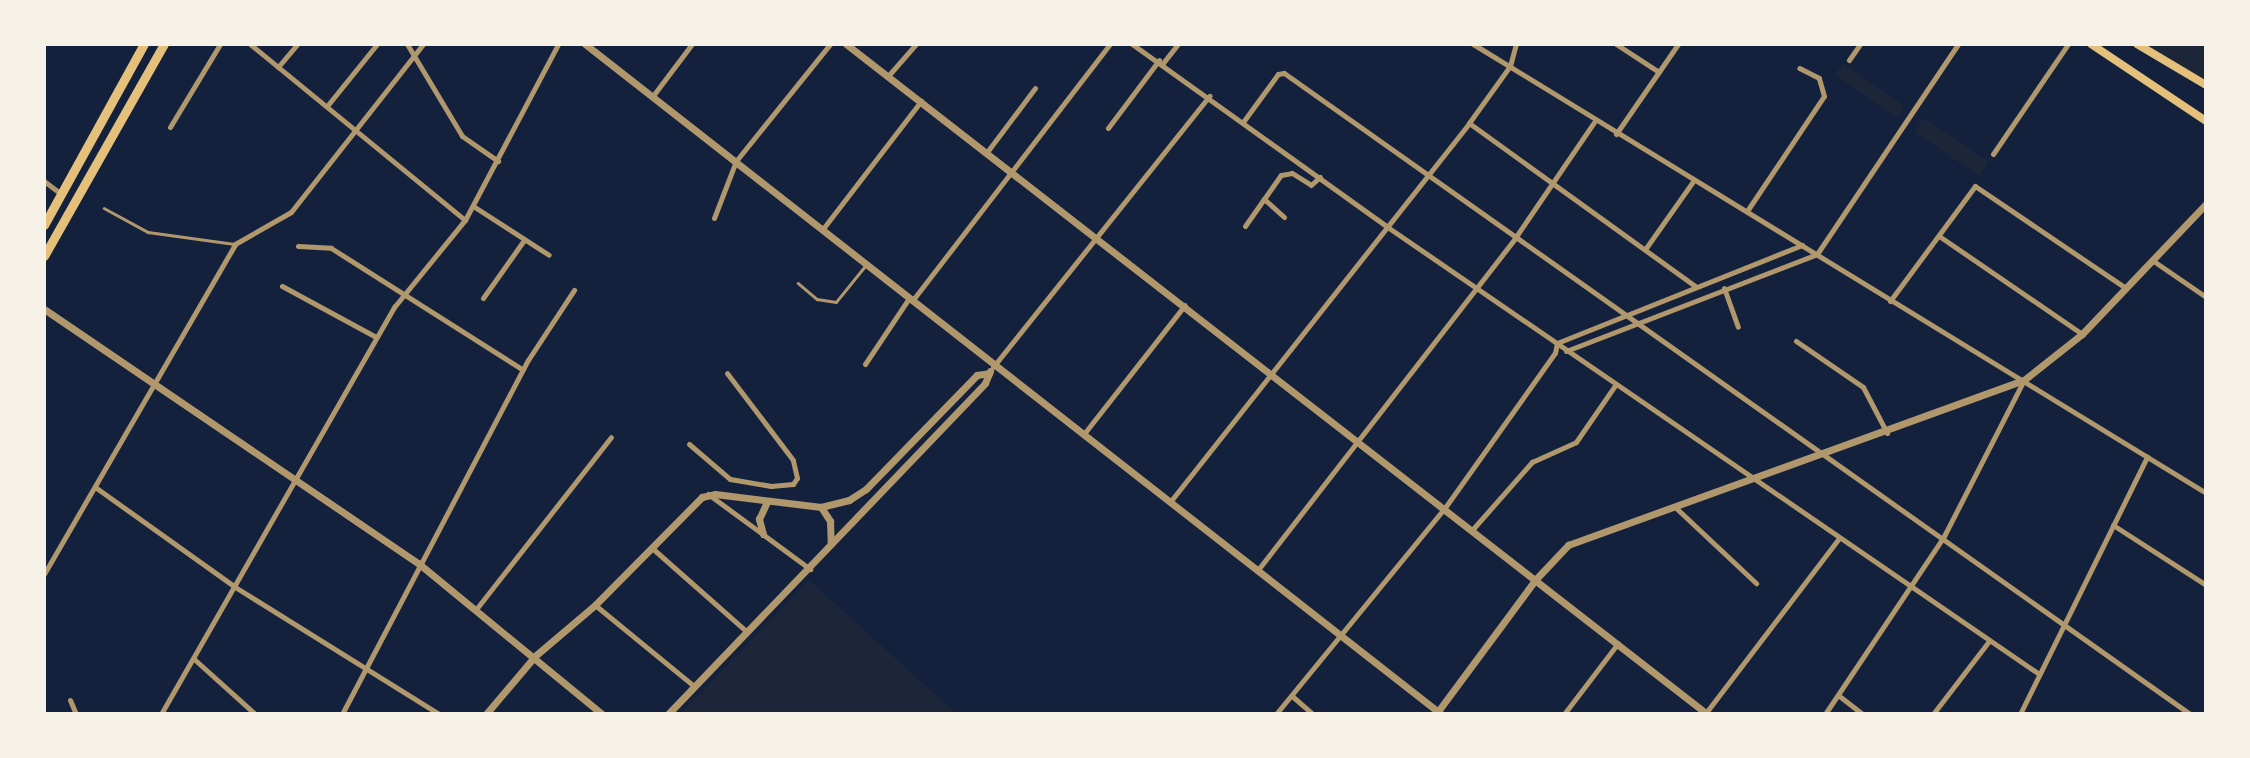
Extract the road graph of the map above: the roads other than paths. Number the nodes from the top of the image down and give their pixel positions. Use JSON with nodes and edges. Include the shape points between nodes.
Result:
{"nodes":[{"id":1,"x":144,"y":44,"type":"edge"},
{"id":2,"x":164,"y":44,"type":"edge"},
{"id":3,"x":220,"y":44,"type":"edge"},
{"id":4,"x":250,"y":44,"type":"edge"},
{"id":5,"x":297,"y":44,"type":"edge"},
{"id":6,"x":377,"y":44,"type":"edge"},
{"id":7,"x":407,"y":44,"type":"edge"},
{"id":8,"x":423,"y":44,"type":"edge"},
{"id":9,"x":558,"y":44,"type":"edge"},
{"id":10,"x":585,"y":44,"type":"edge"},
{"id":11,"x":692,"y":44,"type":"edge"},
{"id":12,"x":830,"y":44,"type":"edge"},
{"id":13,"x":846,"y":44,"type":"edge"},
{"id":14,"x":916,"y":44,"type":"edge"},
{"id":15,"x":1110,"y":44,"type":"edge"},
{"id":16,"x":1132,"y":44,"type":"edge"},
{"id":17,"x":1178,"y":44,"type":"edge"},
{"id":18,"x":1473,"y":44,"type":"edge"},
{"id":19,"x":1516,"y":44,"type":"edge"},
{"id":20,"x":1616,"y":44,"type":"edge"},
{"id":21,"x":1678,"y":44,"type":"edge"},
{"id":22,"x":1860,"y":44,"type":"edge"},
{"id":23,"x":1958,"y":44,"type":"edge"},
{"id":24,"x":2068,"y":44,"type":"edge"},
{"id":25,"x":2091,"y":44,"type":"edge"},
{"id":26,"x":2137,"y":44,"type":"edge"},
{"id":27,"x":414,"y":57,"type":"junction"},
{"id":28,"x":1849,"y":60,"type":"dead end"},
{"id":29,"x":1161,"y":62,"type":"junction"},
{"id":30,"x":1510,"y":66,"type":"junction"},
{"id":31,"x":278,"y":67,"type":"junction"},
{"id":32,"x":1799,"y":68,"type":"dead end"},
{"id":33,"x":1659,"y":72,"type":"junction"},
{"id":34,"x":888,"y":76,"type":"junction"},
{"id":35,"x":2206,"y":85,"type":"edge"},
{"id":36,"x":1035,"y":88,"type":"dead end"},
{"id":37,"x":1209,"y":96,"type":"junction"},
{"id":38,"x":652,"y":97,"type":"junction"},
{"id":39,"x":921,"y":102,"type":"junction"},
{"id":40,"x":327,"y":106,"type":"junction"},
{"id":41,"x":2206,"y":121,"type":"edge"},
{"id":42,"x":1243,"y":122,"type":"junction"},
{"id":43,"x":1594,"y":122,"type":"junction"},
{"id":44,"x":1469,"y":123,"type":"junction"},
{"id":45,"x":170,"y":127,"type":"dead end"},
{"id":46,"x":358,"y":128,"type":"junction"},
{"id":47,"x":1108,"y":128,"type":"dead end"},
{"id":48,"x":1616,"y":134,"type":"junction"},
{"id":49,"x":987,"y":152,"type":"junction"},
{"id":50,"x":1993,"y":154,"type":"dead end"},
{"id":51,"x":498,"y":161,"type":"junction"},
{"id":52,"x":736,"y":161,"type":"junction"},
{"id":53,"x":1012,"y":172,"type":"junction"},
{"id":54,"x":1429,"y":175,"type":"junction"},
{"id":55,"x":1320,"y":177,"type":"junction"},
{"id":56,"x":1694,"y":180,"type":"junction"},
{"id":57,"x":44,"y":181,"type":"edge"},
{"id":58,"x":1553,"y":183,"type":"junction"},
{"id":59,"x":61,"y":194,"type":"junction"},
{"id":60,"x":1264,"y":199,"type":"junction"},
{"id":61,"x":2206,"y":204,"type":"edge"},
{"id":62,"x":472,"y":206,"type":"junction"},
{"id":63,"x":104,"y":208,"type":"dead end"},
{"id":64,"x":1747,"y":211,"type":"junction"},
{"id":65,"x":1284,"y":217,"type":"dead end"},
{"id":66,"x":715,"y":218,"type":"dead end"},
{"id":67,"x":465,"y":220,"type":"junction"},
{"id":68,"x":44,"y":225,"type":"edge"},
{"id":69,"x":1245,"y":226,"type":"dead end"},
{"id":70,"x":1386,"y":226,"type":"junction"},
{"id":71,"x":822,"y":230,"type":"junction"},
{"id":72,"x":1939,"y":236,"type":"junction"},
{"id":73,"x":1098,"y":238,"type":"junction"},
{"id":74,"x":1516,"y":238,"type":"junction"},
{"id":75,"x":524,"y":240,"type":"junction"},
{"id":76,"x":235,"y":244,"type":"junction"},
{"id":77,"x":1802,"y":245,"type":"junction"},
{"id":78,"x":298,"y":246,"type":"dead end"},
{"id":79,"x":1646,"y":248,"type":"junction"},
{"id":80,"x":1817,"y":254,"type":"junction"},
{"id":81,"x":549,"y":255,"type":"dead end"},
{"id":82,"x":44,"y":257,"type":"edge"},
{"id":83,"x":2152,"y":260,"type":"junction"},
{"id":84,"x":866,"y":265,"type":"junction"},
{"id":85,"x":798,"y":284,"type":"dead end"},
{"id":86,"x":282,"y":286,"type":"dead end"},
{"id":87,"x":2124,"y":287,"type":"junction"},
{"id":88,"x":1476,"y":288,"type":"junction"},
{"id":89,"x":1696,"y":288,"type":"junction"},
{"id":90,"x":1724,"y":288,"type":"junction"},
{"id":91,"x":574,"y":290,"type":"dead end"},
{"id":92,"x":404,"y":292,"type":"junction"},
{"id":93,"x":2206,"y":297,"type":"edge"},
{"id":94,"x":483,"y":298,"type":"dead end"},
{"id":95,"x":910,"y":299,"type":"junction"},
{"id":96,"x":1890,"y":301,"type":"junction"},
{"id":97,"x":1185,"y":305,"type":"junction"},
{"id":98,"x":44,"y":309,"type":"edge"},
{"id":99,"x":1627,"y":316,"type":"junction"},
{"id":100,"x":1638,"y":323,"type":"junction"},
{"id":101,"x":1738,"y":327,"type":"dead end"},
{"id":102,"x":2082,"y":334,"type":"junction"},
{"id":103,"x":376,"y":337,"type":"junction"},
{"id":104,"x":1796,"y":341,"type":"dead end"},
{"id":105,"x":1557,"y":344,"type":"junction"},
{"id":106,"x":1568,"y":350,"type":"junction"},
{"id":107,"x":1556,"y":352,"type":"junction"},
{"id":108,"x":865,"y":363,"type":"dead end"},
{"id":109,"x":523,"y":370,"type":"junction"},
{"id":110,"x":991,"y":370,"type":"junction"},
{"id":111,"x":1271,"y":372,"type":"junction"},
{"id":112,"x":727,"y":373,"type":"dead end"},
{"id":113,"x":2024,"y":380,"type":"junction"},
{"id":114,"x":1616,"y":384,"type":"junction"},
{"id":115,"x":151,"y":385,"type":"junction"},
{"id":116,"x":1887,"y":433,"type":"junction"},
{"id":117,"x":1083,"y":435,"type":"junction"},
{"id":118,"x":611,"y":437,"type":"dead end"},
{"id":119,"x":1358,"y":441,"type":"junction"},
{"id":120,"x":689,"y":444,"type":"dead end"},
{"id":121,"x":1825,"y":455,"type":"junction"},
{"id":122,"x":2147,"y":457,"type":"junction"},
{"id":123,"x":1754,"y":479,"type":"junction"},
{"id":124,"x":294,"y":482,"type":"junction"},
{"id":125,"x":771,"y":486,"type":"junction"},
{"id":126,"x":95,"y":487,"type":"junction"},
{"id":127,"x":2206,"y":493,"type":"edge"},
{"id":128,"x":708,"y":494,"type":"junction"},
{"id":129,"x":767,"y":502,"type":"junction"},
{"id":130,"x":1170,"y":502,"type":"junction"},
{"id":131,"x":821,"y":506,"type":"junction"},
{"id":132,"x":1676,"y":508,"type":"junction"},
{"id":133,"x":1444,"y":509,"type":"junction"},
{"id":134,"x":2113,"y":525,"type":"junction"},
{"id":135,"x":1472,"y":530,"type":"junction"},
{"id":136,"x":763,"y":534,"type":"junction"},
{"id":137,"x":1839,"y":538,"type":"junction"},
{"id":138,"x":1943,"y":538,"type":"junction"},
{"id":139,"x":831,"y":545,"type":"junction"},
{"id":140,"x":652,"y":548,"type":"junction"},
{"id":141,"x":418,"y":563,"type":"junction"},
{"id":142,"x":810,"y":569,"type":"junction"},
{"id":143,"x":1257,"y":571,"type":"junction"},
{"id":144,"x":44,"y":574,"type":"edge"},
{"id":145,"x":1536,"y":579,"type":"junction"},
{"id":146,"x":1756,"y":583,"type":"dead end"},
{"id":147,"x":2206,"y":585,"type":"edge"},
{"id":148,"x":1909,"y":586,"type":"junction"},
{"id":149,"x":235,"y":587,"type":"junction"},
{"id":150,"x":596,"y":604,"type":"junction"},
{"id":151,"x":477,"y":608,"type":"junction"},
{"id":152,"x":2063,"y":626,"type":"junction"},
{"id":153,"x":745,"y":630,"type":"junction"},
{"id":154,"x":1342,"y":635,"type":"junction"},
{"id":155,"x":1989,"y":641,"type":"junction"},
{"id":156,"x":1618,"y":643,"type":"junction"},
{"id":157,"x":535,"y":656,"type":"junction"},
{"id":158,"x":194,"y":659,"type":"junction"},
{"id":159,"x":364,"y":669,"type":"junction"},
{"id":160,"x":2039,"y":674,"type":"junction"},
{"id":161,"x":694,"y":686,"type":"junction"},
{"id":162,"x":1838,"y":695,"type":"junction"},
{"id":163,"x":1292,"y":696,"type":"junction"},
{"id":164,"x":70,"y":700,"type":"dead end"},
{"id":165,"x":1438,"y":713,"type":"edge"},
{"id":166,"x":76,"y":714,"type":"edge"},
{"id":167,"x":161,"y":714,"type":"edge"},
{"id":168,"x":255,"y":714,"type":"edge"},
{"id":169,"x":342,"y":714,"type":"edge"},
{"id":170,"x":439,"y":714,"type":"edge"},
{"id":171,"x":486,"y":714,"type":"edge"},
{"id":172,"x":602,"y":714,"type":"edge"},
{"id":173,"x":668,"y":714,"type":"edge"},
{"id":174,"x":1276,"y":714,"type":"edge"},
{"id":175,"x":1313,"y":714,"type":"edge"},
{"id":176,"x":1564,"y":714,"type":"edge"},
{"id":177,"x":1706,"y":714,"type":"edge"},
{"id":178,"x":1825,"y":714,"type":"edge"},
{"id":179,"x":1862,"y":714,"type":"edge"},
{"id":180,"x":1933,"y":714,"type":"edge"},
{"id":181,"x":2020,"y":714,"type":"edge"},
{"id":182,"x":2190,"y":714,"type":"edge"}],
"edges":[{"from":1,"to":59,"type":"main road"},
{"from":2,"to":82,"type":"main road"},
{"from":3,"to":45,"type":"street"},
{"from":4,"to":31,"type":"street"},
{"from":5,"to":31,"type":"street"},
{"from":6,"to":40,"type":"street"},
{"from":7,"to":27,"type":"street"},
{"from":8,"to":27,"type":"street"},
{"from":9,"to":51,"type":"street"},
{"from":10,"to":38,"type":"street"},
{"from":11,"to":38,"type":"street"},
{"from":12,"to":52,"type":"street"},
{"from":13,"to":34,"type":"street"},
{"from":14,"to":34,"type":"street"},
{"from":15,"to":53,"type":"street"},
{"from":16,"to":29,"type":"street"},
{"from":17,"to":29,"type":"street"},
{"from":18,"to":30,"type":"street"},
{"from":19,"to":30,"type":"street"},
{"from":20,"to":33,"type":"street"},
{"from":21,"to":33,"type":"street"},
{"from":22,"to":28,"type":"street"},
{"from":23,"to":80,"type":"street"},
{"from":24,"to":50,"type":"street"},
{"from":25,"to":41,"type":"main road"},
{"from":26,"to":35,"type":"main road"},
{"from":27,"to":46,"type":"street"},
{"from":27,"to":51,"type":"street","via":[[462,136]]},
{"from":29,"to":37,"type":"street"},
{"from":29,"to":47,"type":"street"},
{"from":30,"to":43,"type":"street"},
{"from":30,"to":44,"type":"street"},
{"from":31,"to":40,"type":"street"},
{"from":32,"to":64,"type":"street","via":[[1819,78],[1824,96]]},
{"from":33,"to":48,"type":"street"},
{"from":34,"to":39,"type":"street"},
{"from":36,"to":49,"type":"street"},
{"from":37,"to":42,"type":"street"},
{"from":37,"to":73,"type":"street"},
{"from":38,"to":52,"type":"street"},
{"from":39,"to":49,"type":"street"},
{"from":39,"to":71,"type":"street"},
{"from":40,"to":46,"type":"street"},
{"from":42,"to":54,"type":"street","via":[[1283,73]]},
{"from":42,"to":55,"type":"street"},
{"from":43,"to":48,"type":"street"},
{"from":43,"to":58,"type":"street"},
{"from":44,"to":54,"type":"street"},
{"from":44,"to":58,"type":"street"},
{"from":46,"to":67,"type":"street"},
{"from":46,"to":76,"type":"street","via":[[291,212]]},
{"from":48,"to":56,"type":"street"},
{"from":49,"to":53,"type":"street"},
{"from":51,"to":62,"type":"street"},
{"from":52,"to":66,"type":"street"},
{"from":52,"to":71,"type":"street"},
{"from":53,"to":73,"type":"street"},
{"from":53,"to":95,"type":"street"},
{"from":54,"to":70,"type":"street"},
{"from":54,"to":74,"type":"street"},
{"from":55,"to":60,"type":"street","via":[[1311,185],[1286,173]]},
{"from":55,"to":70,"type":"street"},
{"from":56,"to":64,"type":"street"},
{"from":56,"to":79,"type":"street"},
{"from":57,"to":59,"type":"street"},
{"from":58,"to":74,"type":"street"},
{"from":58,"to":79,"type":"street"},
{"from":59,"to":68,"type":"main road"},
{"from":60,"to":65,"type":"street"},
{"from":60,"to":69,"type":"street"},
{"from":61,"to":83,"type":"street"},
{"from":62,"to":67,"type":"street"},
{"from":62,"to":75,"type":"street"},
{"from":63,"to":76,"type":"lane","via":[[148,232]]},
{"from":64,"to":77,"type":"street"},
{"from":67,"to":92,"type":"street"},
{"from":70,"to":88,"type":"street"},
{"from":70,"to":111,"type":"street"},
{"from":71,"to":84,"type":"street"},
{"from":72,"to":87,"type":"street","via":[[1975,186]]},
{"from":72,"to":96,"type":"street"},
{"from":72,"to":102,"type":"street"},
{"from":73,"to":97,"type":"street"},
{"from":73,"to":110,"type":"street"},
{"from":74,"to":88,"type":"street"},
{"from":74,"to":99,"type":"street"},
{"from":75,"to":81,"type":"street"},
{"from":75,"to":94,"type":"street"},
{"from":76,"to":115,"type":"street"},
{"from":77,"to":80,"type":"street"},
{"from":77,"to":89,"type":"street"},
{"from":78,"to":92,"type":"street","via":[[331,248]]},
{"from":79,"to":89,"type":"street"},
{"from":80,"to":90,"type":"street"},
{"from":80,"to":96,"type":"street"},
{"from":83,"to":87,"type":"street"},
{"from":83,"to":93,"type":"street"},
{"from":84,"to":85,"type":"lane","via":[[836,302],[817,299]]},
{"from":84,"to":95,"type":"street"},
{"from":86,"to":103,"type":"street"},
{"from":87,"to":102,"type":"street"},
{"from":88,"to":105,"type":"street"},
{"from":88,"to":119,"type":"street"},
{"from":89,"to":99,"type":"street"},
{"from":90,"to":100,"type":"street"},
{"from":90,"to":101,"type":"street"},
{"from":91,"to":109,"type":"street"},
{"from":92,"to":103,"type":"street"},
{"from":92,"to":109,"type":"street"},
{"from":95,"to":108,"type":"street"},
{"from":95,"to":110,"type":"street"},
{"from":96,"to":113,"type":"street"},
{"from":97,"to":111,"type":"street"},
{"from":97,"to":117,"type":"street"},
{"from":98,"to":115,"type":"street"},
{"from":99,"to":100,"type":"street"},
{"from":99,"to":105,"type":"street"},
{"from":100,"to":106,"type":"street"},
{"from":100,"to":121,"type":"street"},
{"from":102,"to":113,"type":"street"},
{"from":103,"to":124,"type":"street"},
{"from":104,"to":116,"type":"street","via":[[1863,387]]},
{"from":105,"to":106,"type":"street"},
{"from":105,"to":107,"type":"street"},
{"from":106,"to":107,"type":"street"},
{"from":106,"to":114,"type":"street"},
{"from":107,"to":133,"type":"street"},
{"from":109,"to":141,"type":"street"},
{"from":110,"to":117,"type":"street"},
{"from":110,"to":131,"type":"street","via":[[977,375],[866,489],[849,500]]},
{"from":110,"to":139,"type":"street","via":[[985,383]]},
{"from":111,"to":119,"type":"street"},
{"from":111,"to":130,"type":"street"},
{"from":112,"to":125,"type":"street","via":[[798,472],[793,484]]},
{"from":113,"to":116,"type":"street"},
{"from":113,"to":122,"type":"street"},
{"from":113,"to":138,"type":"street"},
{"from":114,"to":123,"type":"street"},
{"from":114,"to":135,"type":"street","via":[[1576,442],[1532,462]]},
{"from":115,"to":124,"type":"street"},
{"from":115,"to":126,"type":"street"},
{"from":116,"to":121,"type":"street"},
{"from":117,"to":130,"type":"street"},
{"from":118,"to":151,"type":"street"},
{"from":119,"to":133,"type":"street"},
{"from":119,"to":143,"type":"street"},
{"from":120,"to":125,"type":"street","via":[[727,478]]},
{"from":121,"to":123,"type":"street"},
{"from":121,"to":138,"type":"street"},
{"from":122,"to":127,"type":"street"},
{"from":122,"to":134,"type":"street"},
{"from":123,"to":132,"type":"street"},
{"from":123,"to":137,"type":"street"},
{"from":124,"to":141,"type":"street"},
{"from":124,"to":149,"type":"street"},
{"from":125,"to":129,"type":"street"},
{"from":126,"to":144,"type":"street"},
{"from":126,"to":149,"type":"street"},
{"from":128,"to":129,"type":"street"},
{"from":128,"to":136,"type":"street"},
{"from":128,"to":140,"type":"street"},
{"from":129,"to":131,"type":"street"},
{"from":129,"to":136,"type":"street","via":[[760,515]]},
{"from":130,"to":143,"type":"street"},
{"from":131,"to":139,"type":"street","via":[[830,522]]},
{"from":132,"to":145,"type":"street","via":[[1572,543]]},
{"from":132,"to":146,"type":"street"},
{"from":133,"to":135,"type":"street"},
{"from":133,"to":154,"type":"street"},
{"from":134,"to":147,"type":"street"},
{"from":134,"to":152,"type":"street"},
{"from":135,"to":145,"type":"street"},
{"from":136,"to":142,"type":"street"},
{"from":137,"to":148,"type":"street"},
{"from":137,"to":177,"type":"street"},
{"from":138,"to":148,"type":"street"},
{"from":138,"to":152,"type":"street"},
{"from":139,"to":142,"type":"street"},
{"from":140,"to":150,"type":"street"},
{"from":140,"to":153,"type":"street"},
{"from":141,"to":151,"type":"street"},
{"from":141,"to":159,"type":"street"},
{"from":142,"to":153,"type":"street"},
{"from":143,"to":154,"type":"street"},
{"from":145,"to":156,"type":"street"},
{"from":145,"to":165,"type":"street"},
{"from":148,"to":155,"type":"street"},
{"from":148,"to":162,"type":"street"},
{"from":149,"to":158,"type":"street"},
{"from":149,"to":159,"type":"street"},
{"from":150,"to":157,"type":"street"},
{"from":150,"to":161,"type":"street"},
{"from":151,"to":157,"type":"street"},
{"from":152,"to":160,"type":"street"},
{"from":152,"to":182,"type":"street"},
{"from":153,"to":161,"type":"street"},
{"from":154,"to":163,"type":"street"},
{"from":154,"to":165,"type":"street"},
{"from":155,"to":160,"type":"street"},
{"from":155,"to":180,"type":"street"},
{"from":156,"to":176,"type":"street"},
{"from":156,"to":177,"type":"street"},
{"from":157,"to":171,"type":"street"},
{"from":157,"to":172,"type":"street"},
{"from":158,"to":167,"type":"street"},
{"from":158,"to":168,"type":"street"},
{"from":159,"to":169,"type":"street"},
{"from":159,"to":170,"type":"street"},
{"from":160,"to":181,"type":"street"},
{"from":161,"to":173,"type":"street"},
{"from":162,"to":178,"type":"street"},
{"from":162,"to":179,"type":"street"},
{"from":163,"to":174,"type":"street"},
{"from":163,"to":175,"type":"street"},
{"from":164,"to":166,"type":"street"}]}
